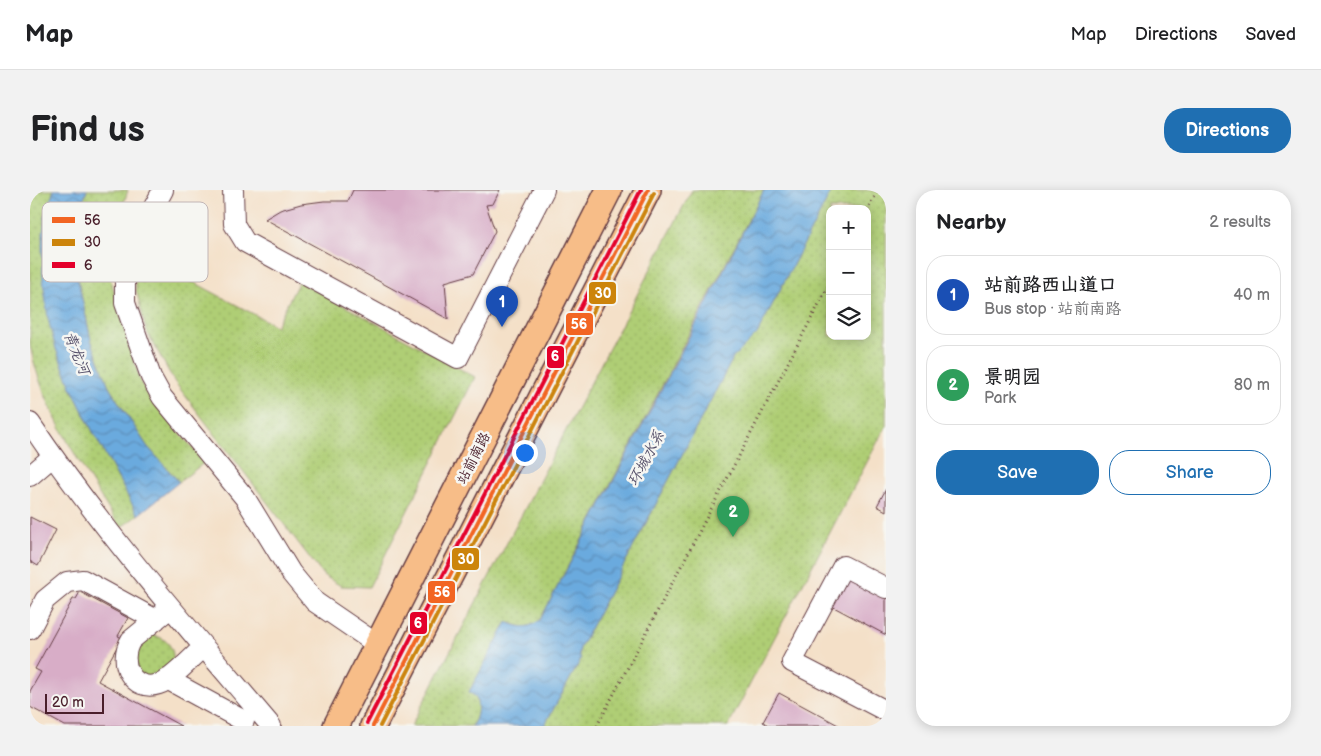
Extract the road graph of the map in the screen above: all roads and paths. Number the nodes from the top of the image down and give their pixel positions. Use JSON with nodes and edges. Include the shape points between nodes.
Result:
{"nodes":[{"id":1,"x":163,"y":190,"type":"edge"},
{"id":2,"x":233,"y":190,"type":"edge"},
{"id":3,"x":544,"y":190,"type":"edge"},
{"id":4,"x":609,"y":190,"type":"edge"},
{"id":5,"x":648,"y":190,"type":"edge"},
{"id":6,"x":878,"y":190,"type":"edge"},
{"id":7,"x":157,"y":202,"type":"edge"},
{"id":8,"x":870,"y":205,"type":"edge"},
{"id":9,"x":125,"y":282,"type":"edge"},
{"id":10,"x":826,"y":291,"type":"edge"},
{"id":11,"x":30,"y":423,"type":"edge"},
{"id":12,"x":52,"y":457,"type":"junction"},
{"id":13,"x":30,"y":476,"type":"edge"},
{"id":14,"x":886,"y":588,"type":"edge"},
{"id":15,"x":163,"y":614,"type":"junction"},
{"id":16,"x":30,"y":629,"type":"edge"},
{"id":17,"x":378,"y":645,"type":"junction"},
{"id":18,"x":204,"y":647,"type":"junction"},
{"id":19,"x":167,"y":679,"type":"junction"},
{"id":20,"x":886,"y":711,"type":"edge"},
{"id":21,"x":244,"y":721,"type":"dead end"},
{"id":22,"x":271,"y":726,"type":"edge"},
{"id":23,"x":336,"y":726,"type":"edge"},
{"id":24,"x":373,"y":726,"type":"edge"},
{"id":25,"x":597,"y":726,"type":"edge"}],
"edges":[{"from":1,"to":7,"type":"lane"},
{"from":2,"to":3,"type":"lane","via":[[234,224],[245,242],[458,358]]},
{"from":4,"to":17,"type":"main road","name":"站前南路"},
{"from":5,"to":24,"type":"main road"},
{"from":6,"to":8,"type":"path"},
{"from":9,"to":17,"type":"lane","via":[[125,302],[151,377],[162,397],[245,498],[291,573],[315,602]]},
{"from":10,"to":25,"type":"path"},
{"from":11,"to":12,"type":"lane"},
{"from":12,"to":13,"type":"lane"},
{"from":12,"to":15,"type":"lane"},
{"from":14,"to":20,"type":"lane","via":[[843,566],[792,662]]},
{"from":15,"to":16,"type":"lane","via":[[83,580],[67,582],[45,600]]},
{"from":15,"to":18,"type":"lane"},
{"from":15,"to":19,"type":"lane","via":[[131,640],[124,655],[128,672],[141,683],[159,684]]},
{"from":17,"to":23,"type":"main road","name":"站前南路"},
{"from":18,"to":19,"type":"lane"},
{"from":18,"to":22,"type":"lane"},
{"from":19,"to":21,"type":"lane"}]}
